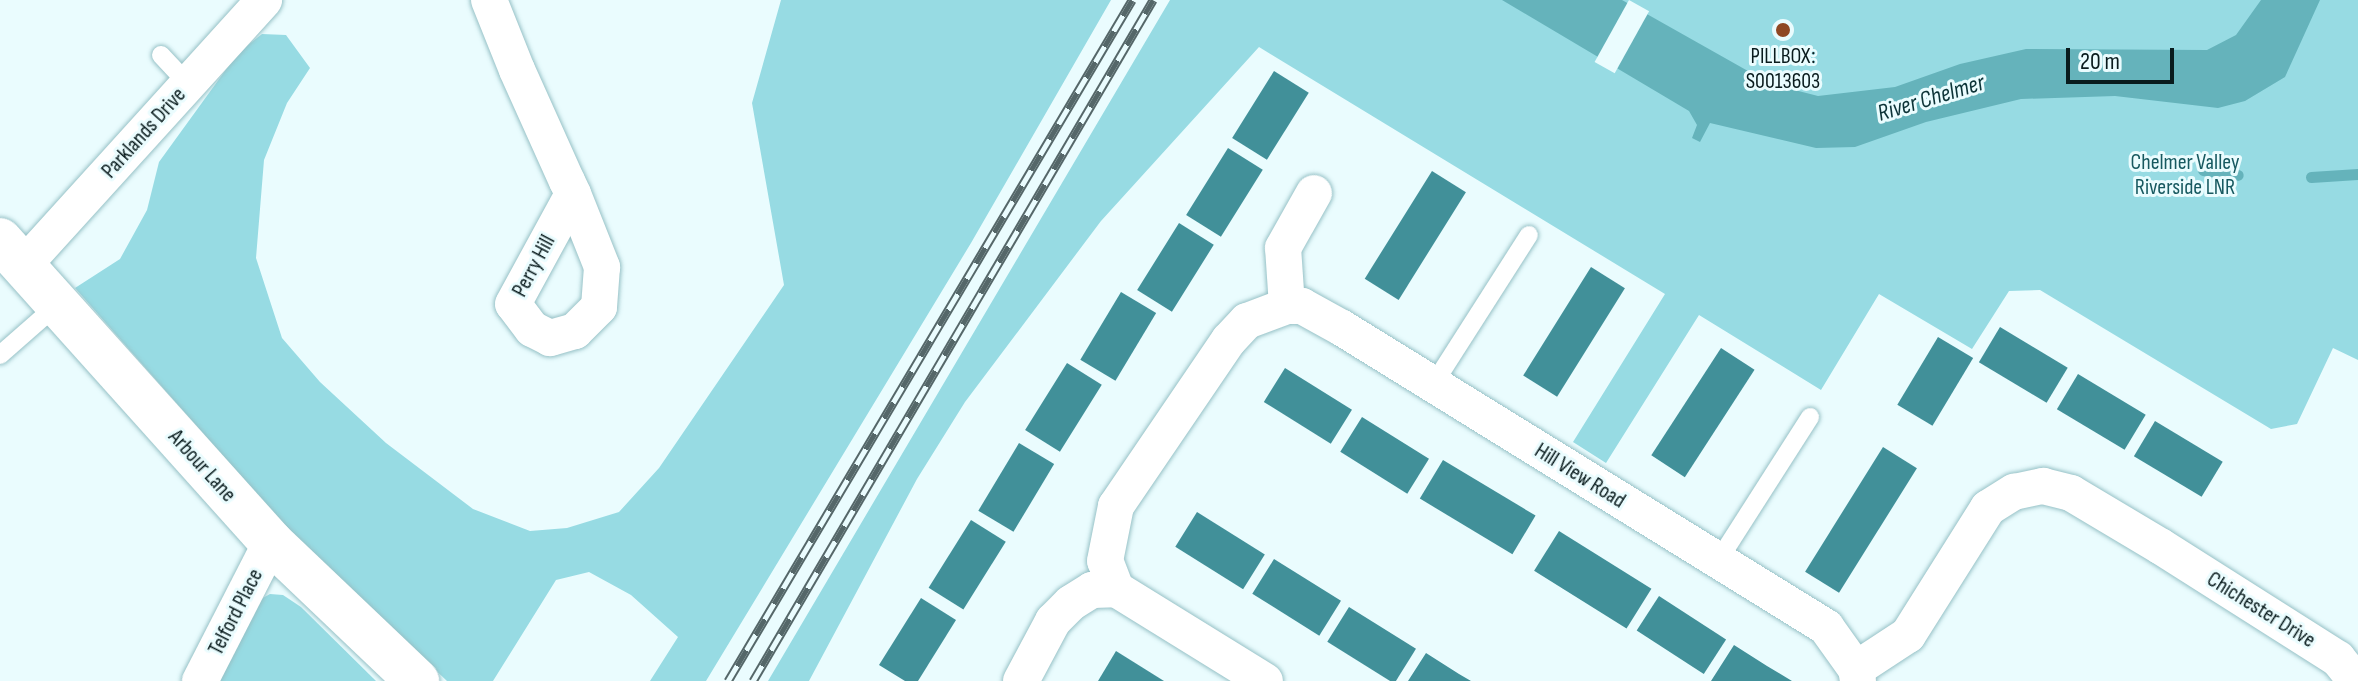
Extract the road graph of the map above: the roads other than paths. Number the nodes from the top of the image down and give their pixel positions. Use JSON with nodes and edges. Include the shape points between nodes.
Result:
{"nodes":[{"id":1,"x":264,"y":0,"type":"edge"},
{"id":2,"x":489,"y":0,"type":"edge"},
{"id":3,"x":161,"y":55,"type":"dead end"},
{"id":4,"x":188,"y":84,"type":"junction"},
{"id":5,"x":1314,"y":193,"type":"dead end"},
{"id":6,"x":573,"y":194,"type":"dead end"},
{"id":7,"x":1529,"y":235,"type":"dead end"},
{"id":8,"x":12,"y":253,"type":"edge"},
{"id":9,"x":57,"y":305,"type":"junction"},
{"id":10,"x":1287,"y":306,"type":"junction"},
{"id":11,"x":0,"y":355,"type":"edge"},
{"id":12,"x":1433,"y":385,"type":"junction"},
{"id":13,"x":1810,"y":417,"type":"dead end"},
{"id":14,"x":271,"y":542,"type":"junction"},
{"id":15,"x":2160,"y":546,"type":"joint"},
{"id":16,"x":1718,"y":561,"type":"junction"},
{"id":17,"x":1116,"y":589,"type":"junction"},
{"id":18,"x":1857,"y":675,"type":"edge"},
{"id":19,"x":200,"y":681,"type":"edge"},
{"id":20,"x":417,"y":681,"type":"edge"},
{"id":21,"x":1021,"y":681,"type":"edge"},
{"id":22,"x":1265,"y":681,"type":"edge"},
{"id":23,"x":2356,"y":681,"type":"edge"}],
"edges":[{"from":1,"to":4,"type":"street","name":"Parklands Drive"},
{"from":2,"to":6,"type":"street"},
{"from":3,"to":4,"type":"lane"},
{"from":4,"to":8,"type":"street","name":"Parklands Drive"},
{"from":5,"to":10,"type":"street","via":[[1283,248]]},
{"from":7,"to":12,"type":"lane"},
{"from":8,"to":9,"type":"street","name":"Arbour Lane"},
{"from":9,"to":11,"type":"lane"},
{"from":9,"to":14,"type":"street","name":"Arbour Lane"},
{"from":10,"to":12,"type":"street","name":"Hill View Road","via":[[1313,310]]},
{"from":10,"to":17,"type":"street","via":[[1247,321],[1229,340],[1116,506],[1105,561]]},
{"from":12,"to":16,"type":"street","name":"Hill View Road"},
{"from":13,"to":16,"type":"lane"},
{"from":14,"to":19,"type":"street","name":"Telford Place"},
{"from":14,"to":20,"type":"street","name":"Arbour Lane"},
{"from":15,"to":18,"type":"street","name":"Hill View Road","via":[[2071,493],[2043,486],[2014,492],[1982,517],[1908,635]]},
{"from":15,"to":23,"type":"street","name":"Chichester Drive","via":[[2338,659]]},
{"from":16,"to":18,"type":"street","name":"Hill View Road","via":[[1826,627]]},
{"from":17,"to":21,"type":"street","via":[[1092,590],[1071,603],[1053,621]]},
{"from":17,"to":22,"type":"street"}]}
